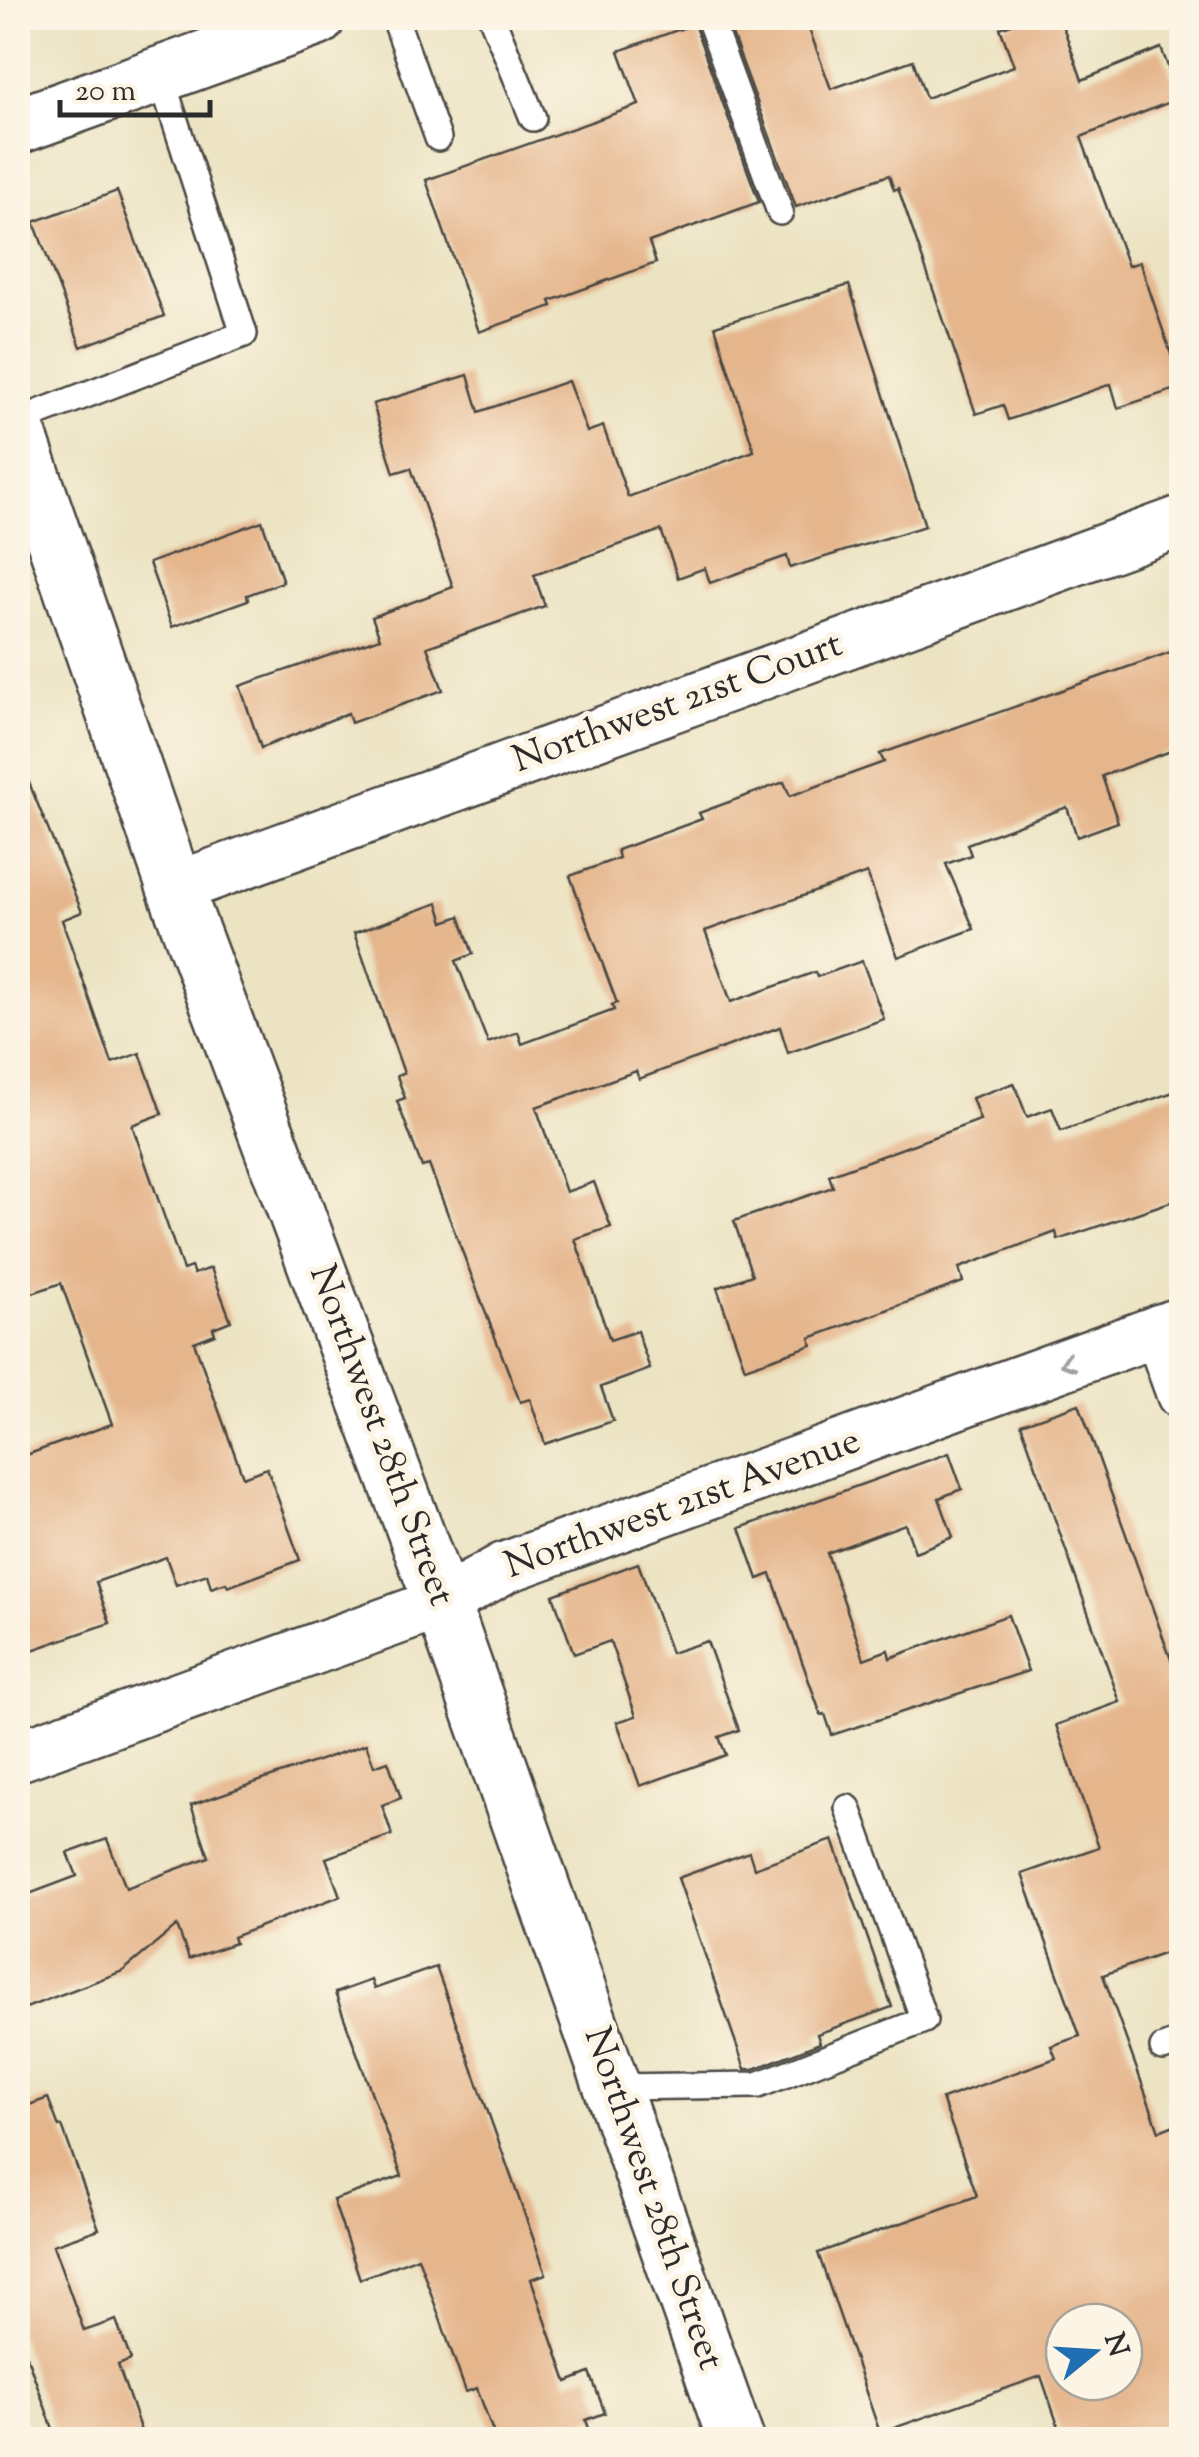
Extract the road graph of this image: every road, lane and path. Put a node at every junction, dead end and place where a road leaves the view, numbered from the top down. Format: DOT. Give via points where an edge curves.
graph roads {
  1 [pos="317,18"];
  2 [pos="395,18"];
  3 [pos="492,18"];
  4 [pos="709,18"];
  5 [pos="160,74"];
  6 [pos="533,118"];
  7 [pos="18,126"];
  8 [pos="438,138"];
  9 [pos="780,212"];
  10 [pos="19,438"];
  11 [pos="1182,520"];
  12 [pos="176,888"];
  13 [pos="1170,1326"];
  14 [pos="1182,1394"];
  15 [pos="442,1603"];
  16 [pos="18,1756"];
  17 [pos="848,1808"];
  18 [pos="613,2088"];
  19 [pos="736,2440"];
  1 -- 5 [label="street"];
  2 -- 8 [label="lane"];
  3 -- 6 [label="lane"];
  4 -- 9 [label="lane"];
  5 -- 7 [label="street"];
  5 -- 10 [label="lane" via="244,334"];
  10 -- 12 [label="street, Northwest 28th Street"];
  11 -- 12 [label="street, Northwest 21st Court"];
  12 -- 15 [label="street, Northwest 28th Street"];
  13 -- 14 [label="street"];
  13 -- 15 [label="street, Northwest 21st Avenue, one-way" via="504,1568"];
  15 -- 16 [label="street, Northwest 21st Avenue"];
  15 -- 18 [label="street, Northwest 28th Street"];
  17 -- 18 [label="lane" via="924,2020 758,2085"];
  18 -- 19 [label="street, Northwest 28th Street"];
}
